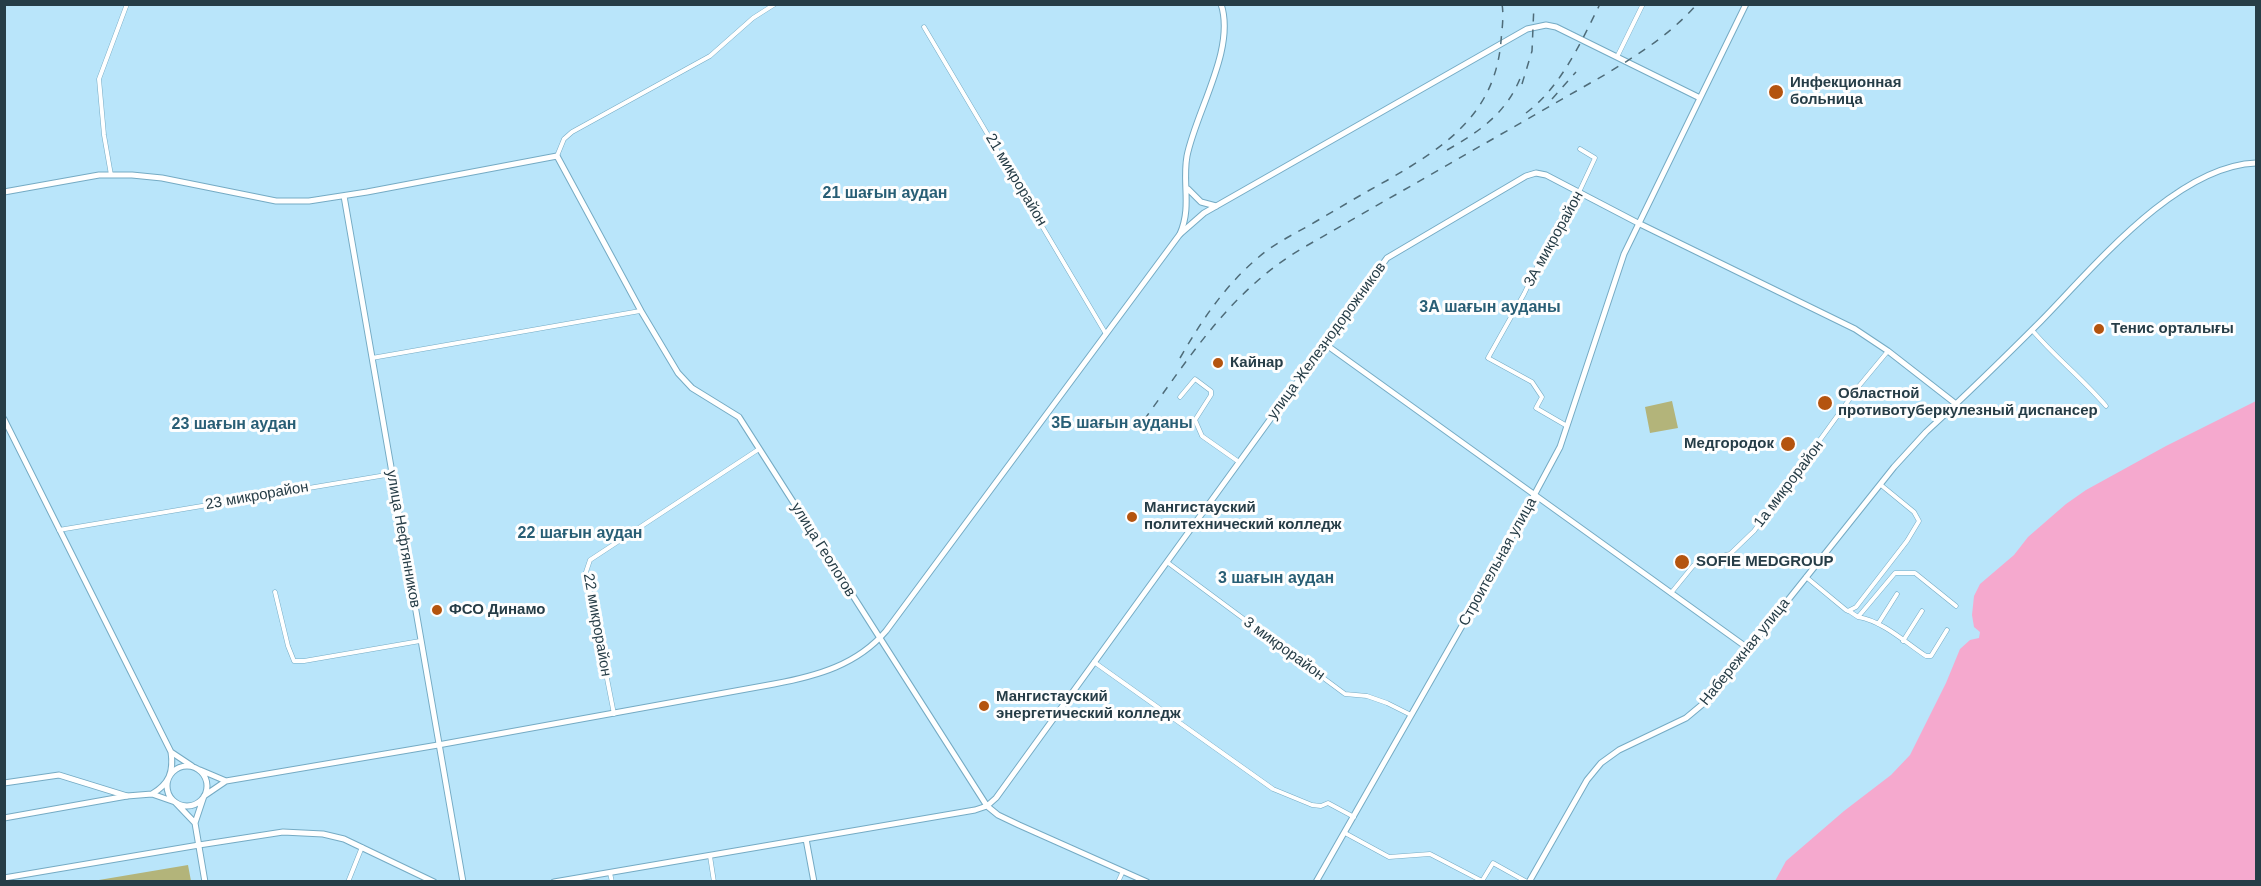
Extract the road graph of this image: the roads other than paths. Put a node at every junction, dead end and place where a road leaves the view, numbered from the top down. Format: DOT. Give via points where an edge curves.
graph roads {
  1 [pos="128,4"];
  2 [pos="775,4"];
  3 [pos="1221,4"];
  4 [pos="1644,4"];
  5 [pos="1746,4"];
  6 [pos="924,27"];
  7 [pos="1617,57"];
  8 [pos="1700,98"];
  9 [pos="1580,149"];
  10 [pos="557,156"];
  11 [pos="2256,163"];
  12 [pos="111,175"];
  13 [pos="1187,188"];
  14 [pos="4,192"];
  15 [pos="1580,192"];
  16 [pos="344,196"];
  17 [pos="1216,206"];
  18 [pos="1638,223"];
  19 [pos="1180,234"];
  20 [pos="641,311"];
  21 [pos="2032,330"];
  22 [pos="1106,334"];
  23 [pos="1325,344"];
  24 [pos="1888,351"];
  25 [pos="372,358"];
  26 [pos="1180,397"];
  27 [pos="1956,404"];
  28 [pos="2106,406"];
  29 [pos="4,419"];
  30 [pos="1567,426"];
  31 [pos="760,448"];
  32 [pos="1240,462"];
  33 [pos="392,474"];
  34 [pos="1881,485"];
  35 [pos="1536,495"];
  36 [pos="60,531"];
  37 [pos="1167,562"];
  38 [pos="1806,577"];
  39 [pos="275,592"];
  40 [pos="1671,594"];
  41 [pos="1897,594"];
  42 [pos="1956,606"];
  43 [pos="1848,611"];
  44 [pos="1922,611"];
  45 [pos="1858,617"];
  46 [pos="1878,624"];
  47 [pos="1947,630"];
  48 [pos="879,639"];
  49 [pos="420,641"];
  50 [pos="1903,641"];
  51 [pos="1749,648"];
  52 [pos="1094,662"];
  53 [pos="614,714"];
  54 [pos="1411,716"];
  55 [pos="438,745"];
  56 [pos="171,752"];
  57 [pos="196,768"];
  58 [pos="171,776"];
  59 [pos="226,781"];
  60 [pos="4,783"];
  61 [pos="152,794"];
  62 [pos="127,796"];
  63 [pos="204,796"];
  64 [pos="176,802"];
  65 [pos="987,806"];
  66 [pos="1354,817"];
  67 [pos="4,818"];
  68 [pos="195,823"];
  69 [pos="1345,833"];
  70 [pos="806,839"];
  71 [pos="199,845"];
  72 [pos="362,848"];
  73 [pos="710,856"];
  74 [pos="1124,871"];
  75 [pos="610,873"];
  76 [pos="4,878"];
  77 [pos="205,882"];
  78 [pos="348,882"];
  79 [pos="434,882"];
  80 [pos="463,882"];
  81 [pos="554,882"];
  82 [pos="612,882"];
  83 [pos="714,882"];
  84 [pos="814,882"];
  85 [pos="1118,882"];
  86 [pos="1147,882"];
  87 [pos="1316,882"];
  88 [pos="1528,882"];
  1 -- 12 [label="street" via="99,79"];
  2 -- 10 [label="street" via="710,56 572,132 564,139"];
  3 -- 13 [label="street" via="1225,34 1190,146"];
  4 -- 7 [label="street"];
  5 -- 8 [label="street, Строительная улица"];
  6 -- 22 [label="street, 21 микрорайон"];
  7 -- 8 [label="street"];
  7 -- 17 [label="street" via="1556,27 1533,26"];
  8 -- 18 [label="street, Строительная улица"];
  9 -- 15 [label="street, 3А микрорайон" via="1595,158"];
  10 -- 16 [label="street"];
  10 -- 20 [label="street, улица Геологов"];
  11 -- 21 [label="street, Набережная улица" via="2224,169 2188,185 2140,221"];
  12 -- 14 [label="street"];
  12 -- 16 [label="street" via="162,178 276,201"];
  13 -- 17 [label="street" via="1201,202"];
  13 -- 19 [label="street" via="1186,215"];
  15 -- 18 [label="street, улица Железнодорожников"];
  15 -- 23 [label="street, улица Железнодорожников" via="1546,175 1526,176 1396,251"];
  15 -- 30 [label="street, 3А микрорайон" via="1558,223 1488,358 1532,382 1542,397 1536,408"];
  16 -- 25 [label="street, улица Нефтянников"];
  17 -- 19 [label="street"];
  18 -- 24 [label="street, улица Железнодорожников" via="1823,312"];
  18 -- 30 [label="street, Строительная улица"];
  19 -- 22 [label="street"];
  20 -- 25 [label="street"];
  20 -- 31 [label="street, улица Геологов" via="686,382 739,417"];
  21 -- 27 [label="street, Набережная улица"];
  21 -- 28 [label="street"];
  22 -- 48 [label="street"];
  23 -- 32 [label="street, улица Железнодорожников"];
  23 -- 35 [label="street"];
  24 -- 27 [label="street, улица Железнодорожников"];
  24 -- 40 [label="street, 1а микрорайон" via="1754,531 1730,554 1693,566"];
  25 -- 33 [label="street, улица Нефтянников"];
  26 -- 32 [label="street" via="1195,379 1211,391 1196,420 1202,436"];
  27 -- 34 [label="street, Набережная улица"];
  29 -- 36 [label="street"];
  30 -- 35 [label="street, Строительная улица"];
  31 -- 48 [label="street, улица Геологов"];
  31 -- 53 [label="street, 22 микрорайон" via="590,560 586,572"];
  32 -- 37 [label="street, улица Железнодорожников"];
  33 -- 36 [label="street, 23 микрорайон"];
  33 -- 49 [label="street, улица Нефтянников"];
  34 -- 38 [label="street, Набережная улица"];
  34 -- 43 [label="street" via="1914,512 1918,521 1856,607"];
  35 -- 40 [label="street"];
  35 -- 54 [label="street, Строительная улица"];
  36 -- 56 [label="street"];
  37 -- 52 [label="street, улица Железнодорожников"];
  37 -- 54 [label="street, 3 микрорайон" via="1345,693 1367,696"];
  38 -- 43 [label="street"];
  38 -- 51 [label="street, Набережная улица"];
  39 -- 49 [label="street" via="294,661"];
  40 -- 51 [label="street"];
  41 -- 46 [label="street"];
  42 -- 45 [label="street" via="1915,573 1895,573"];
  43 -- 45 [label="street"];
  44 -- 50 [label="street"];
  45 -- 46 [label="street"];
  46 -- 50 [label="street"];
  47 -- 50 [label="street" via="1931,656"];
  48 -- 53 [label="street" via="846,663 822,674"];
  48 -- 65 [label="street, улица Геологов"];
  49 -- 55 [label="street, улица Нефтянников"];
  51 -- 88 [label="street, Набережная улица" via="1697,710 1619,750 1593,771"];
  52 -- 65 [label="street, улица Железнодорожников"];
  52 -- 66 [label="street" via="1273,789 1312,805 1328,803"];
  53 -- 55 [label="street"];
  54 -- 66 [label="street, Строительная улица"];
  55 -- 59 [label="street"];
  55 -- 80 [label="street, улица Нефтянников"];
  56 -- 57 [label="street"];
  56 -- 58 [label="street"];
  57 -- 58 [label="street" via="185,766"];
  57 -- 59 [label="street"];
  57 -- 63 [label="street" via="207,784"];
  58 -- 61 [label="street" via="163,788"];
  58 -- 64 [label="street" via="168,787"];
  59 -- 63 [label="street"];
  60 -- 62 [label="street" via="59,775"];
  61 -- 62 [label="street"];
  61 -- 64 [label="street"];
  62 -- 67 [label="street"];
  63 -- 64 [label="street" via="194,805"];
  63 -- 68 [label="street"];
  64 -- 68 [label="street"];
  65 -- 70 [label="street"];
  65 -- 74 [label="street, улица Геологов" via="998,815"];
  66 -- 69 [label="street, Строительная улица"];
  68 -- 71 [label="street"];
  69 -- 87 [label="street, Строительная улица"];
  69 -- 88 [label="street" via="1389,858 1430,854 1482,881 1493,863"];
  70 -- 73 [label="street"];
  70 -- 84 [label="street"];
  71 -- 72 [label="street" via="283,832 323,834"];
  71 -- 76 [label="street"];
  71 -- 77 [label="street"];
  72 -- 78 [label="street"];
  72 -- 79 [label="street"];
  73 -- 75 [label="street"];
  73 -- 83 [label="street"];
  74 -- 85 [label="street"];
  74 -- 86 [label="street, улица Геологов"];
  75 -- 81 [label="street"];
  75 -- 82 [label="street"];
}
